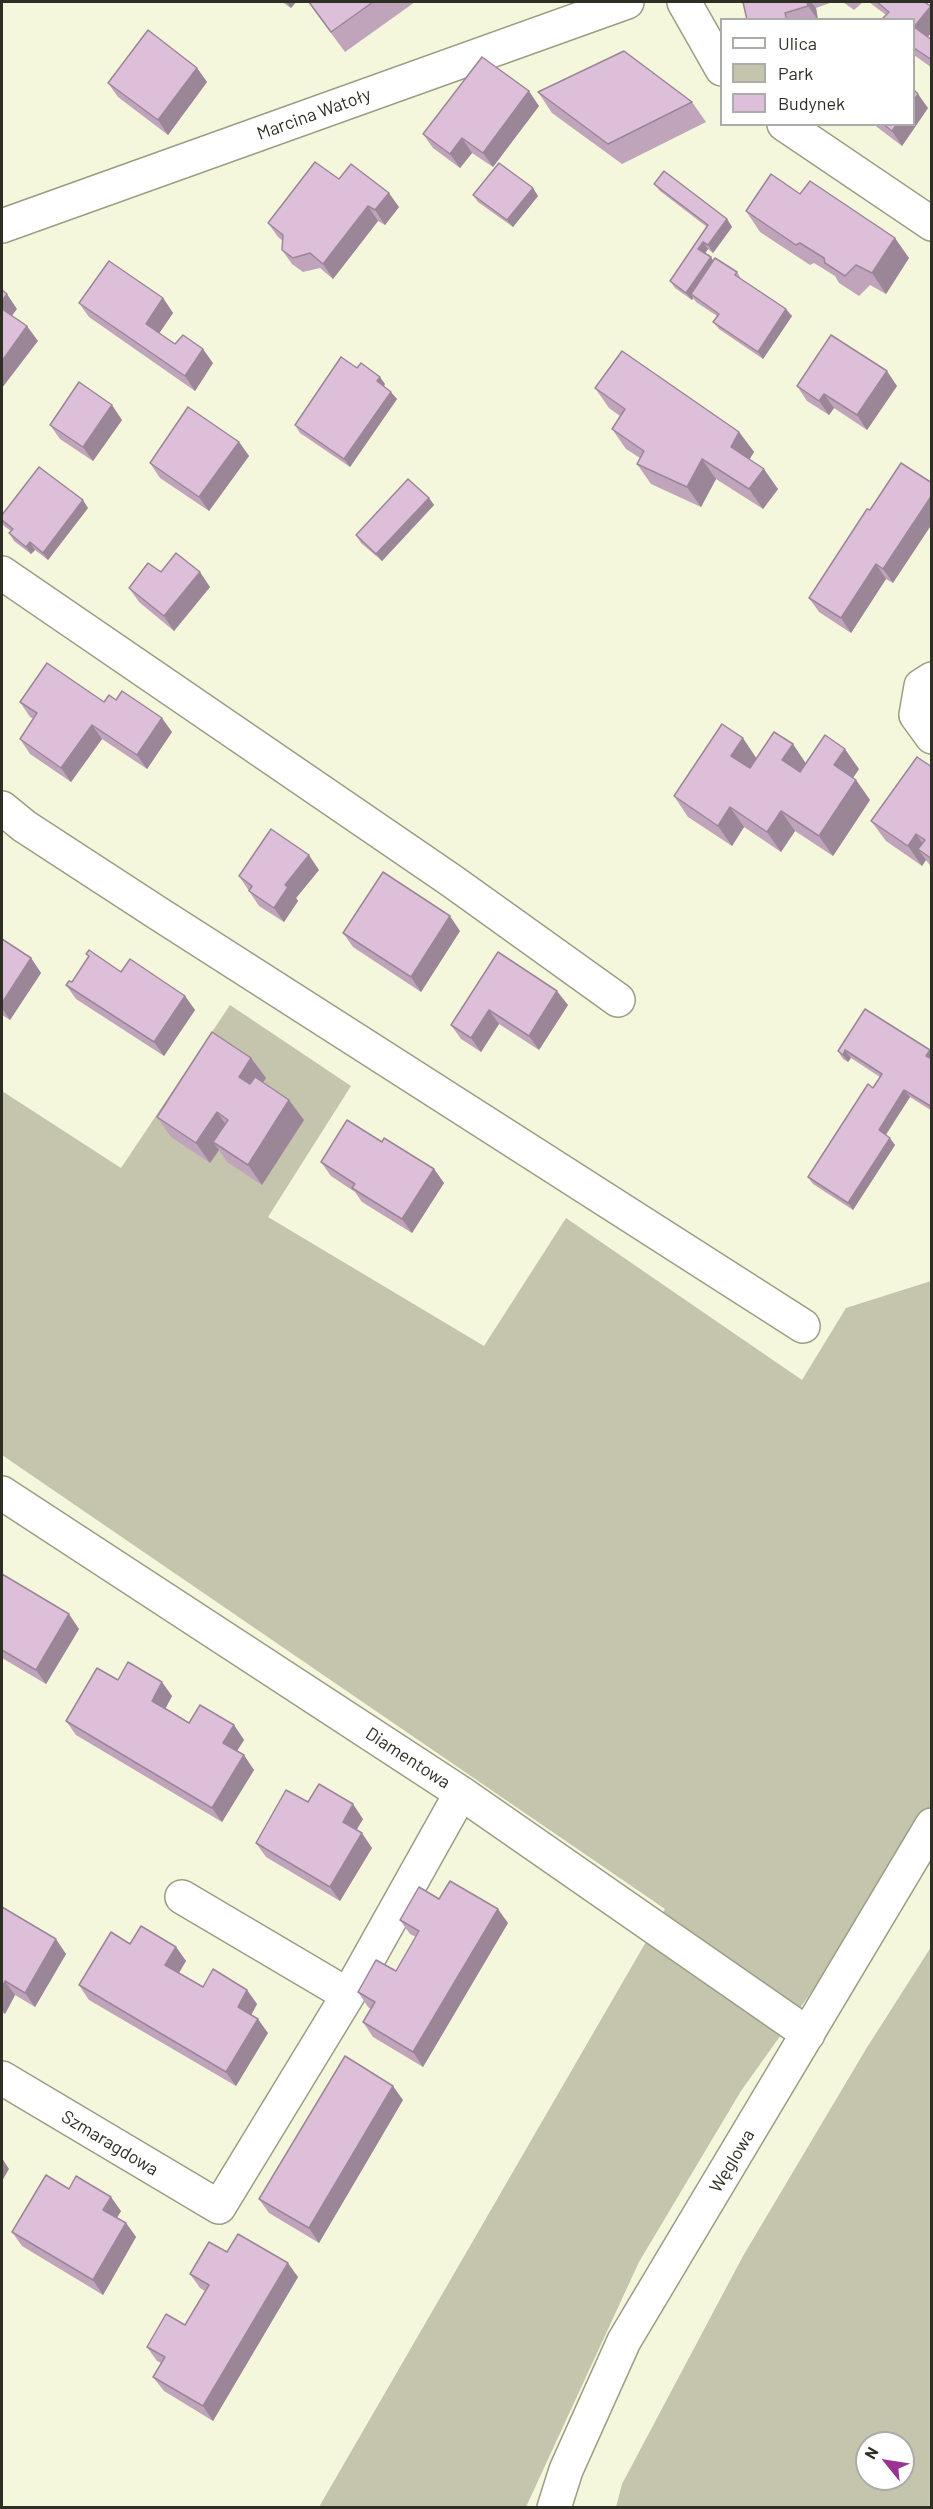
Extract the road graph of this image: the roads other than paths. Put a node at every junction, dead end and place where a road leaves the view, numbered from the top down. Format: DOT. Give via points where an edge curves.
graph roads {
  1 [pos="627,2"];
  2 [pos="684,2"];
  3 [pos="720,65"];
  4 [pos="787,126"];
  5 [pos="932,224"];
  6 [pos="2,226"];
  7 [pos="2,573"];
  8 [pos="932,679"];
  9 [pos="932,737"];
  10 [pos="2,808"];
  11 [pos="618,1000"];
  12 [pos="803,1326"];
  13 [pos="2,1493"];
  14 [pos="461,1793"];
  15 [pos="932,1826"];
  16 [pos="182,1897"];
  17 [pos="348,1995"];
  18 [pos="808,2034"];
  19 [pos="2,2078"];
  20 [pos="554,2508"];
  1 -- 6 [label="street, Marcina Watoły"];
  2 -- 3 [label="street"];
  4 -- 5 [label="street"];
  7 -- 11 [label="street" via="442,874"];
  8 -- 9 [label="street" via="921,686 916,715"];
  10 -- 12 [label="street" via="156,912"];
  13 -- 14 [label="street, Diamentowa"];
  14 -- 17 [label="street"];
  14 -- 18 [label="street, Diamentowa"];
  15 -- 18 [label="street, Węglowa"];
  16 -- 17 [label="street"];
  17 -- 19 [label="street, Szmaragdowa" via="219,2207"];
  18 -- 20 [label="street, Węglowa" via="624,2341 566,2470"];
}
